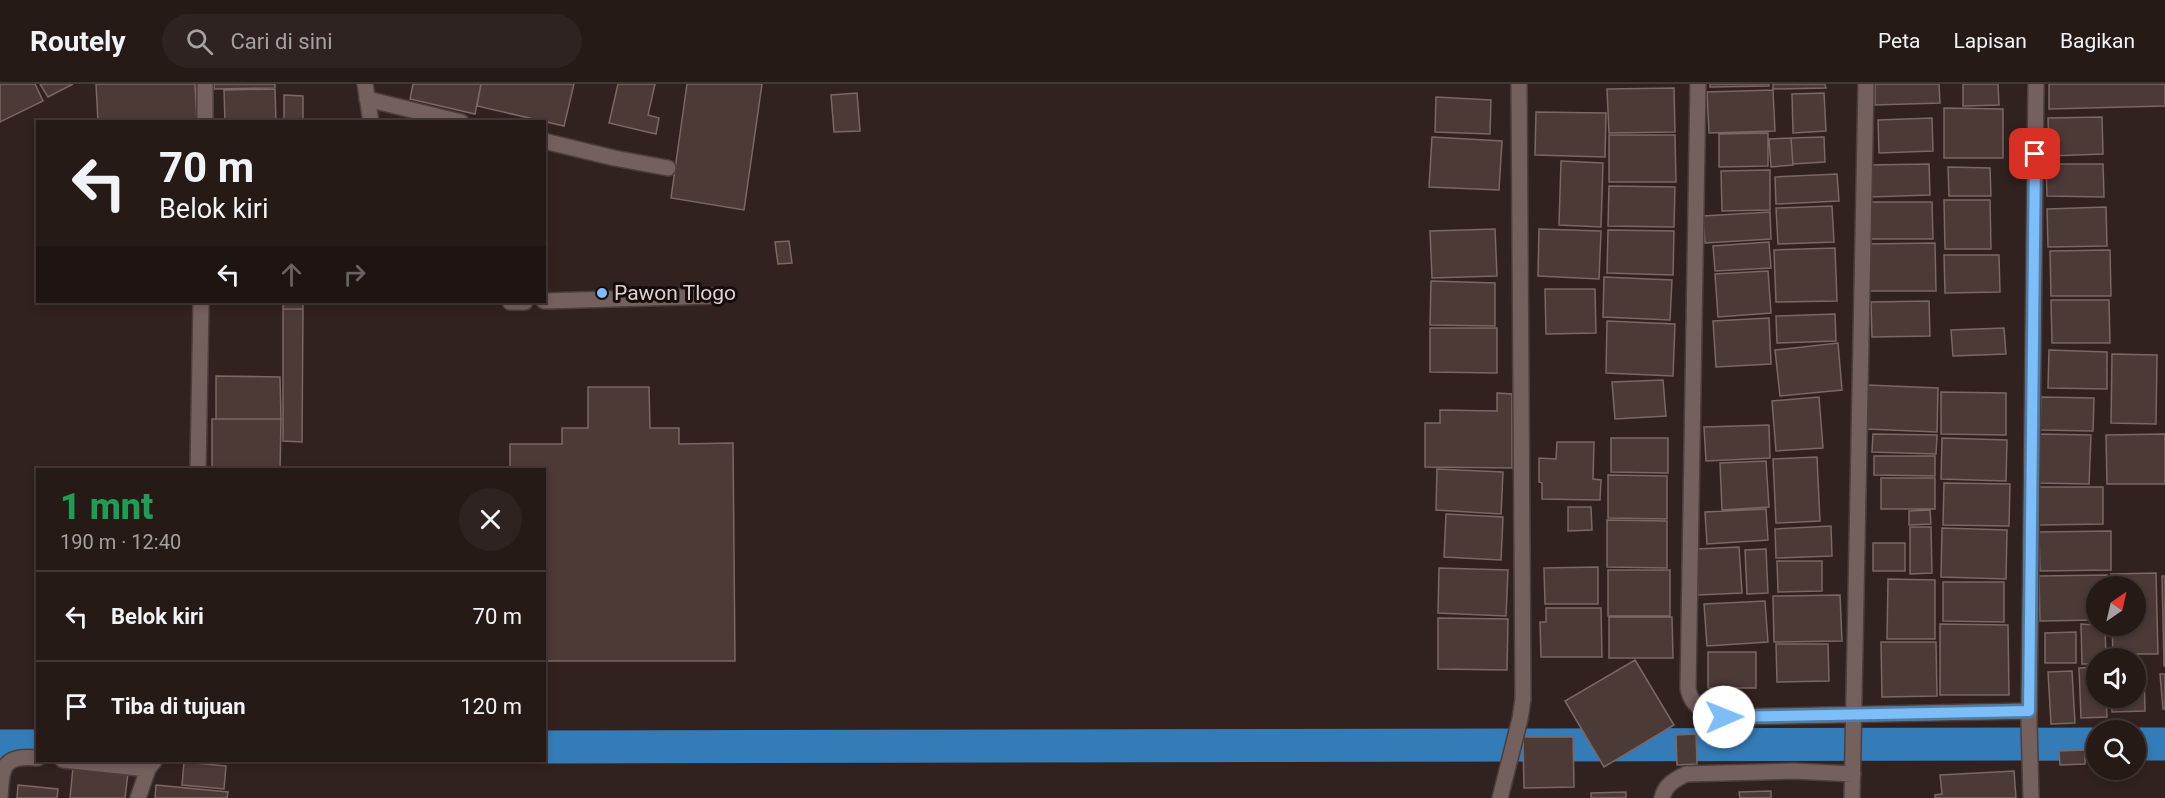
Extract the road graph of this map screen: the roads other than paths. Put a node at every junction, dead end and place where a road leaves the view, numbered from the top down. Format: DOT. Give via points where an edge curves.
graph roads {
  1 [pos="205,84"];
  2 [pos="1519,84"];
  3 [pos="1698,84"];
  4 [pos="1866,84"];
  5 [pos="2036,84"];
  6 [pos="366,92"];
  7 [pos="204,120"];
  8 [pos="371,120"];
  9 [pos="455,120"];
  10 [pos="546,141"];
  11 [pos="668,168"];
  12 [pos="714,297"];
  13 [pos="546,301"];
  14 [pos="201,303"];
  15 [pos="198,468"];
  16 [pos="2029,716"];
  17 [pos="1855,721"];
  18 [pos="36,758"];
  19 [pos="98,762"];
  20 [pos="151,765"];
  21 [pos="1853,769"];
  22 [pos="1501,795"];
  23 [pos="0,797"];
  24 [pos="138,798"];
  25 [pos="1662,798"];
  26 [pos="1852,798"];
  27 [pos="2031,798"];
  1 -- 7 [label="street"];
  2 -- 22 [label="street" via="1522,688 1520,719"];
  3 -- 17 [label="street" via="1688,689 1696,706 1708,714"];
  4 -- 17 [label="street"];
  5 -- 16 [label="street"];
  6 -- 8 [label="street"];
  6 -- 9 [label="street"];
  10 -- 11 [label="street"];
  12 -- 13 [label="street"];
  14 -- 15 [label="street"];
  16 -- 17 [label="street"];
  16 -- 27 [label="street"];
  17 -- 21 [label="street"];
  18 -- 23 [label="street" via="11,761 2,771"];
  19 -- 20 [label="street"];
  20 -- 24 [label="street"];
  21 -- 25 [label="street" via="1686,774 1674,780"];
  21 -- 26 [label="street"];
}
